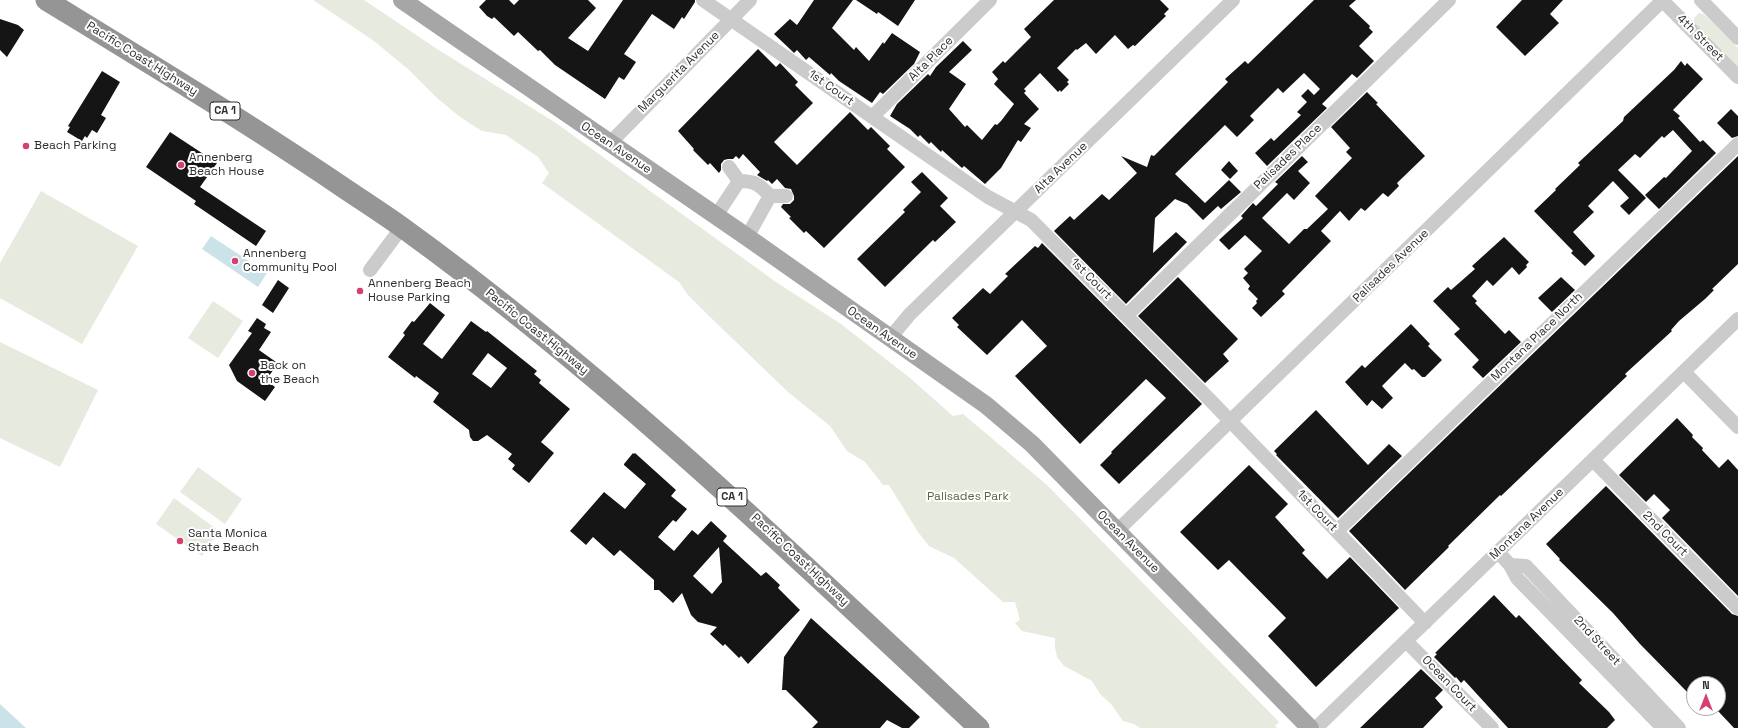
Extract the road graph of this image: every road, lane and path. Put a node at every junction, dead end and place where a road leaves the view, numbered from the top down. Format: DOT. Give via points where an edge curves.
graph roads {
  1 [pos="46,0"];
  2 [pos="402,0"];
  3 [pos="703,0"];
  4 [pos="750,0"];
  5 [pos="990,0"];
  6 [pos="1234,0"];
  7 [pos="1449,0"];
  8 [pos="1663,0"];
  9 [pos="1701,0"];
  10 [pos="731,20"];
  11 [pos="1738,38"];
  12 [pos="1738,77"];
  13 [pos="872,117"];
  14 [pos="610,144"];
  15 [pos="1738,144"];
  16 [pos="729,166"];
  17 [pos="739,180"];
  18 [pos="770,196"];
  19 [pos="786,196"];
  20 [pos="1016,212"];
  21 [pos="716,216"];
  22 [pos="402,227"];
  23 [pos="747,237"];
  24 [pos="370,270"];
  25 [pos="1127,315"];
  26 [pos="1738,319"];
  27 [pos="890,338"];
  28 [pos="1684,372"];
  29 [pos="1231,422"];
  30 [pos="1738,427"];
  31 [pos="1593,460"];
  32 [pos="1117,531"];
  33 [pos="1337,531"];
  34 [pos="1498,552"];
  35 [pos="1738,608"];
  36 [pos="1425,623"];
  37 [pos="1406,641"];
  38 [pos="1596,650"];
  39 [pos="979,728"];
  40 [pos="1310,728"];
  41 [pos="1316,728"];
  42 [pos="1492,728"];
  43 [pos="1662,728"];
  44 [pos="1679,728"];
  1 -- 22 [label="highway, Pacific Coast Highway / CA 1" via="278,144"];
  2 -- 14 [label="main road, Ocean Avenue"];
  3 -- 10 [label="street, 1st Court"];
  4 -- 10 [label="street, Marguerita Avenue"];
  5 -- 13 [label="street, Alta Place"];
  6 -- 20 [label="street, Alta Avenue"];
  7 -- 25 [label="street, Palisades Place"];
  8 -- 12 [label="street, 4th Street"];
  8 -- 29 [label="street, Palisades Avenue"];
  9 -- 11 [label="street"];
  10 -- 13 [label="street, 1st Court"];
  10 -- 14 [label="street, Marguerita Avenue"];
  13 -- 20 [label="street, 1st Court" via="988,197"];
  14 -- 21 [label="main road, Ocean Avenue"];
  15 -- 33 [label="street, Montana Place North"];
  16 -- 17 [label="street"];
  17 -- 18 [label="street" via="752,181"];
  17 -- 21 [label="street"];
  18 -- 19 [label="street"];
  18 -- 23 [label="street"];
  20 -- 25 [label="street, 1st Court" via="1031,220"];
  20 -- 27 [label="street, Alta Avenue" via="910,314"];
  21 -- 23 [label="main road, Ocean Avenue"];
  22 -- 24 [label="street"];
  22 -- 39 [label="highway, Pacific Coast Highway / CA 1" via="632,409 748,512"];
  23 -- 27 [label="main road, Ocean Avenue"];
  25 -- 29 [label="street, 1st Court"];
  26 -- 28 [label="street, Montana Avenue"];
  27 -- 32 [label="main road, Ocean Avenue" via="1008,423"];
  28 -- 30 [label="street"];
  28 -- 31 [label="street, Montana Avenue"];
  29 -- 32 [label="street, Palisades Avenue"];
  29 -- 33 [label="street, 1st Court"];
  31 -- 34 [label="street, Montana Avenue"];
  31 -- 35 [label="street, 2nd Court"];
  32 -- 40 [label="main road, Ocean Avenue"];
  33 -- 36 [label="street, 1st Court"];
  34 -- 36 [label="street, Montana Avenue"];
  34 -- 38 [label="street, 2nd Street" via="1510,565 1517,578"];
  36 -- 37 [label="street, Montana Avenue"];
  37 -- 41 [label="street, Montana Avenue"];
  37 -- 42 [label="street, Ocean Court"];
  38 -- 43 [label="street, 2nd Street"];
  38 -- 44 [label="street, 2nd Street"];
}
